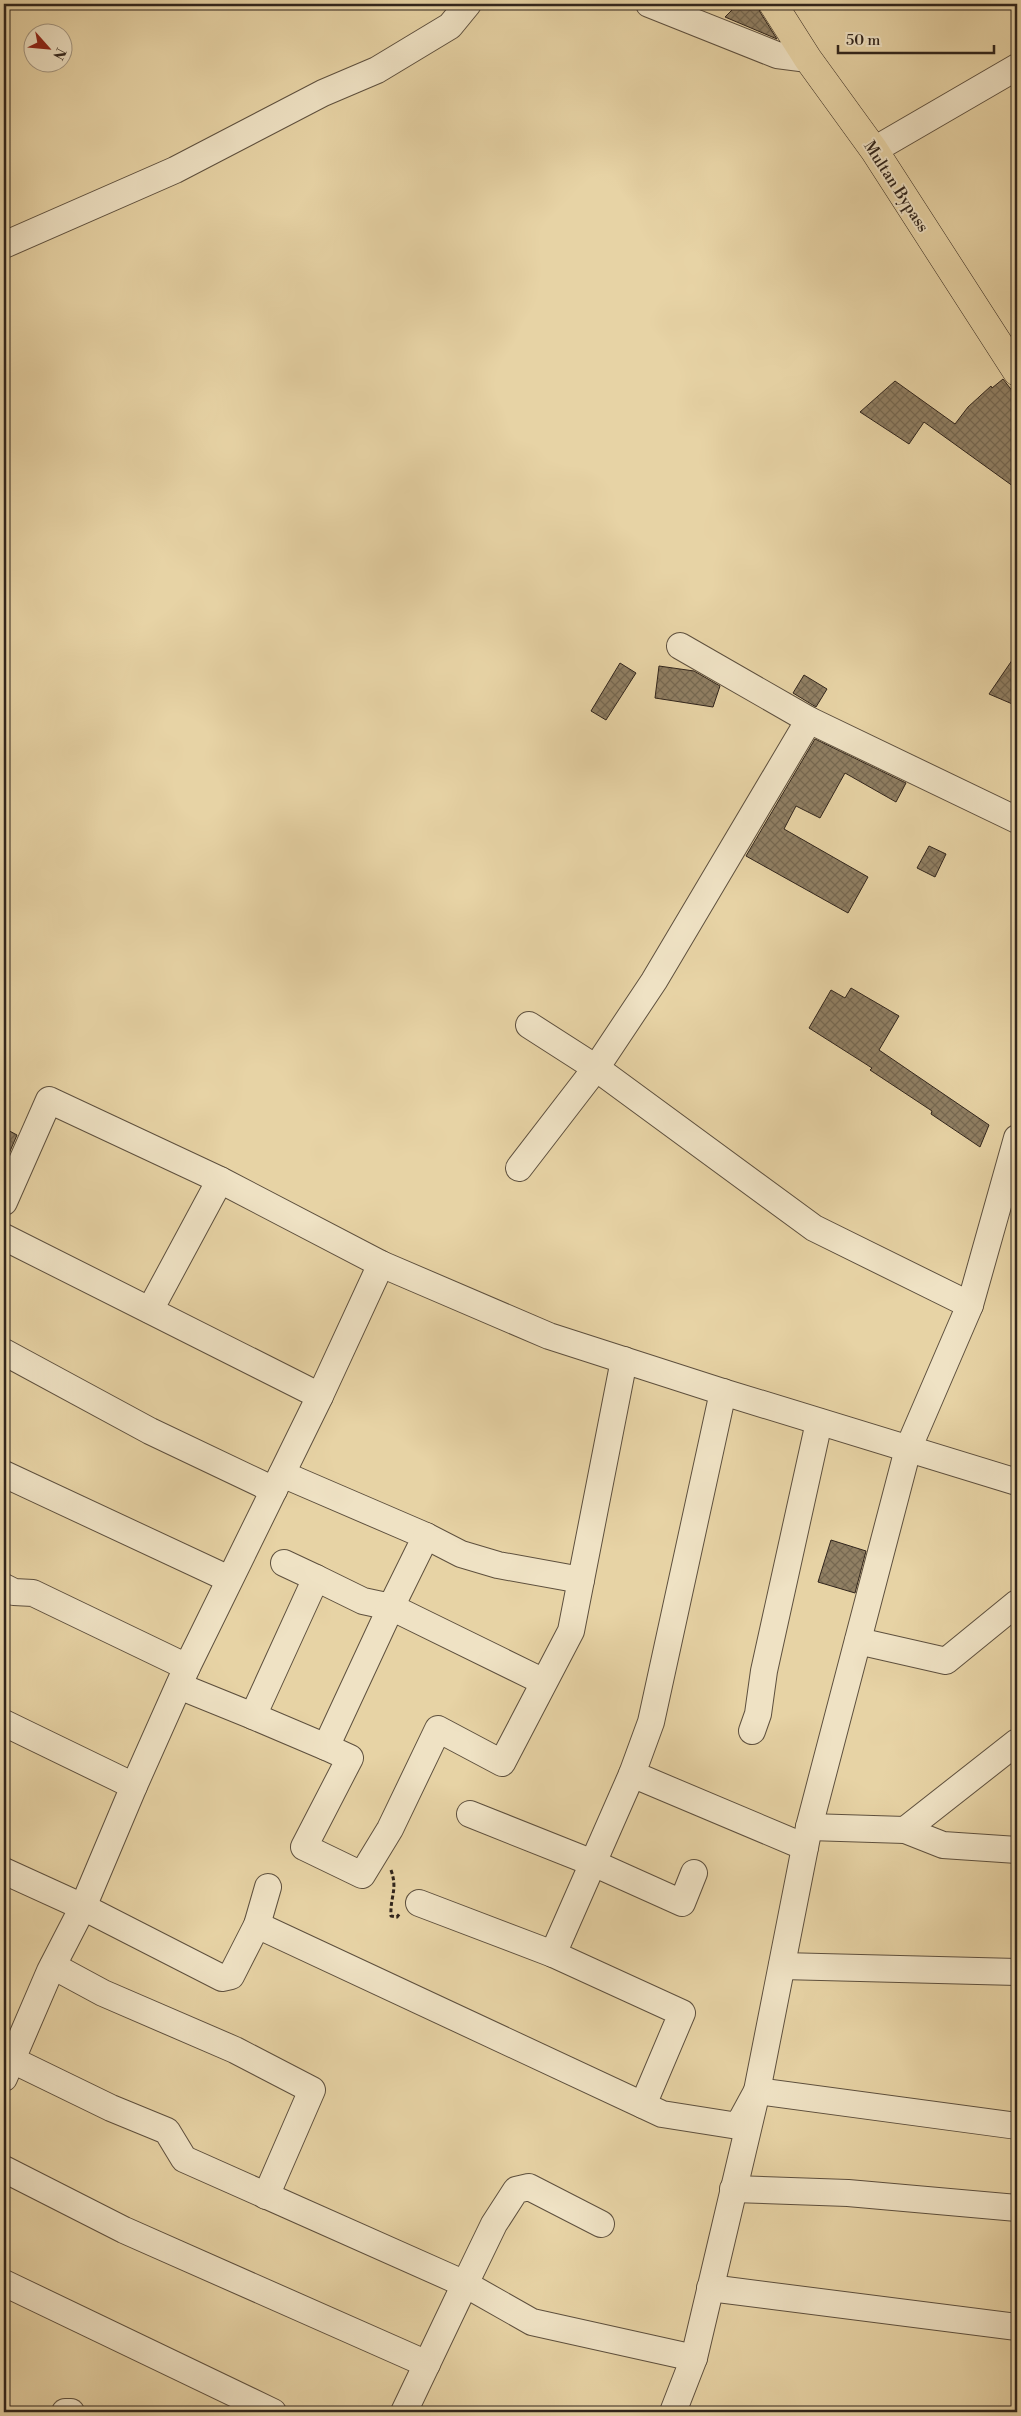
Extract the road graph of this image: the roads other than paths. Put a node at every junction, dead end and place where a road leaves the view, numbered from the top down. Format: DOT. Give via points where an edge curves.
graph roads {
  1 [pos="468,4"];
  2 [pos="648,4"];
  3 [pos="773,4"];
  4 [pos="808,59"];
  5 [pos="1017,67"];
  6 [pos="874,150"];
  7 [pos="4,245"];
  8 [pos="1017,372"];
  9 [pos="680,646"];
  10 [pos="809,720"];
  11 [pos="1017,820"];
  12 [pos="529,1025"];
  13 [pos="596,1068"];
  14 [pos="1017,1138"];
  15 [pos="518,1168"];
  16 [pos="220,1180"];
  17 [pos="4,1202"];
  18 [pos="4,1237"];
  19 [pos="382,1264"];
  20 [pos="970,1305"];
  21 [pos="150,1310"];
  22 [pos="5,1354"];
  23 [pos="624,1360"];
  24 [pos="723,1392"];
  25 [pos="320,1396"];
  26 [pos="819,1422"];
  27 [pos="908,1449"];
  28 [pos="4,1474"];
  29 [pos="278,1482"];
  30 [pos="1017,1482"];
  31 [pos="426,1536"];
  32 [pos="284,1563"];
  33 [pos="229,1578"];
  34 [pos="316,1578"];
  35 [pos="581,1580"];
  36 [pos="4,1587"];
  37 [pos="1017,1603"];
  38 [pos="390,1607"];
  39 [pos="858,1641"];
  40 [pos="183,1677"];
  41 [pos="544,1682"];
  42 [pos="253,1716"];
  43 [pos="4,1723"];
  44 [pos="752,1731"];
  45 [pos="1017,1742"];
  46 [pos="326,1747"];
  47 [pos="632,1774"];
  48 [pos="134,1786"];
  49 [pos="470,1814"];
  50 [pos="905,1830"];
  51 [pos="807,1837"];
  52 [pos="1017,1850"];
  53 [pos="593,1863"];
  54 [pos="4,1871"];
  55 [pos="694,1872"];
  56 [pos="268,1887"];
  57 [pos="419,1903"];
  58 [pos="83,1907"];
  59 [pos="257,1925"];
  60 [pos="552,1954"];
  61 [pos="53,1966"];
  62 [pos="782,1966"];
  63 [pos="1017,1972"];
  64 [pos="7,2065"];
  65 [pos="757,2091"];
  66 [pos="643,2105"];
  67 [pos="1017,2126"];
  68 [pos="6,2176"];
  69 [pos="734,2189"];
  70 [pos="266,2196"];
  71 [pos="1017,2208"];
  72 [pos="600,2224"];
  73 [pos="4,2283"];
  74 [pos="465,2284"];
  75 [pos="710,2288"];
  76 [pos="1017,2327"];
  77 [pos="694,2358"];
  78 [pos="427,2364"];
  79 [pos="65,2412"];
  80 [pos="71,2412"];
  81 [pos="273,2412"];
  82 [pos="404,2412"];
  83 [pos="674,2412"];
  1 -- 7 [label="street" via="450,26 377,70 323,93 175,170"];
  2 -- 4 [label="street" via="777,55"];
  3 -- 4 [label="main road, Multan Bypass"];
  4 -- 6 [label="main road, Multan Bypass"];
  5 -- 6 [label="street"];
  6 -- 8 [label="main road, Multan Bypass"];
  9 -- 10 [label="street"];
  10 -- 11 [label="street"];
  10 -- 13 [label="street" via="654,981"];
  12 -- 13 [label="street"];
  13 -- 15 [label="street"];
  13 -- 20 [label="street" via="814,1228"];
  14 -- 20 [label="street"];
  16 -- 17 [label="street" via="49,1100"];
  16 -- 19 [label="street"];
  16 -- 21 [label="street"];
  18 -- 21 [label="street"];
  19 -- 23 [label="street" via="549,1336"];
  19 -- 25 [label="street"];
  20 -- 27 [label="street"];
  21 -- 25 [label="street"];
  22 -- 29 [label="street" via="150,1431"];
  23 -- 24 [label="street"];
  23 -- 35 [label="street"];
  24 -- 26 [label="street"];
  24 -- 47 [label="street" via="651,1722"];
  25 -- 29 [label="street"];
  26 -- 27 [label="street"];
  26 -- 44 [label="street"];
  27 -- 30 [label="street"];
  27 -- 39 [label="street"];
  28 -- 33 [label="street"];
  29 -- 31 [label="street"];
  29 -- 33 [label="street"];
  31 -- 35 [label="street" via="462,1554 498,1565"];
  31 -- 38 [label="street"];
  32 -- 34 [label="street"];
  33 -- 40 [label="street"];
  34 -- 38 [label="street" via="363,1601"];
  34 -- 42 [label="street"];
  35 -- 41 [label="street" via="571,1631"];
  36 -- 40 [label="street" via="14,1592 33,1593"];
  37 -- 39 [label="street" via="946,1661"];
  38 -- 41 [label="street"];
  38 -- 46 [label="street"];
  39 -- 51 [label="street"];
  40 -- 42 [label="street"];
  40 -- 48 [label="street"];
  41 -- 46 [label="street" via="502,1764 438,1729 390,1829 362,1875 304,1848 350,1758"];
  42 -- 46 [label="street"];
  43 -- 48 [label="street"];
  45 -- 50 [label="street"];
  47 -- 51 [label="street"];
  47 -- 53 [label="street"];
  48 -- 58 [label="street"];
  49 -- 53 [label="street"];
  50 -- 51 [label="street"];
  50 -- 52 [label="street" via="942,1845"];
  51 -- 62 [label="street"];
  53 -- 55 [label="street" via="682,1903"];
  53 -- 60 [label="street"];
  54 -- 58 [label="street"];
  56 -- 59 [label="street"];
  57 -- 60 [label="street"];
  58 -- 59 [label="street" via="222,1978 231,1976"];
  58 -- 61 [label="street"];
  59 -- 66 [label="street"];
  60 -- 66 [label="street" via="682,2013"];
  61 -- 64 [label="street"];
  61 -- 70 [label="street" via="103,1993 235,2050 312,2090"];
  62 -- 63 [label="street"];
  62 -- 65 [label="street"];
  64 -- 70 [label="street" via="168,2131 184,2159"];
  65 -- 66 [label="street" via="738,2126 662,2114"];
  65 -- 67 [label="street"];
  65 -- 69 [label="street"];
  68 -- 78 [label="street"];
  69 -- 71 [label="street" via="848,2193"];
  69 -- 75 [label="street"];
  70 -- 74 [label="street"];
  72 -- 74 [label="street" via="529,2187 516,2190 494,2224"];
  73 -- 81 [label="street"];
  74 -- 77 [label="street" via="532,2322"];
  74 -- 78 [label="street"];
  75 -- 76 [label="street"];
  75 -- 77 [label="street"];
  77 -- 83 [label="street"];
  78 -- 82 [label="street"];
  79 -- 80 [label="street"];
}
